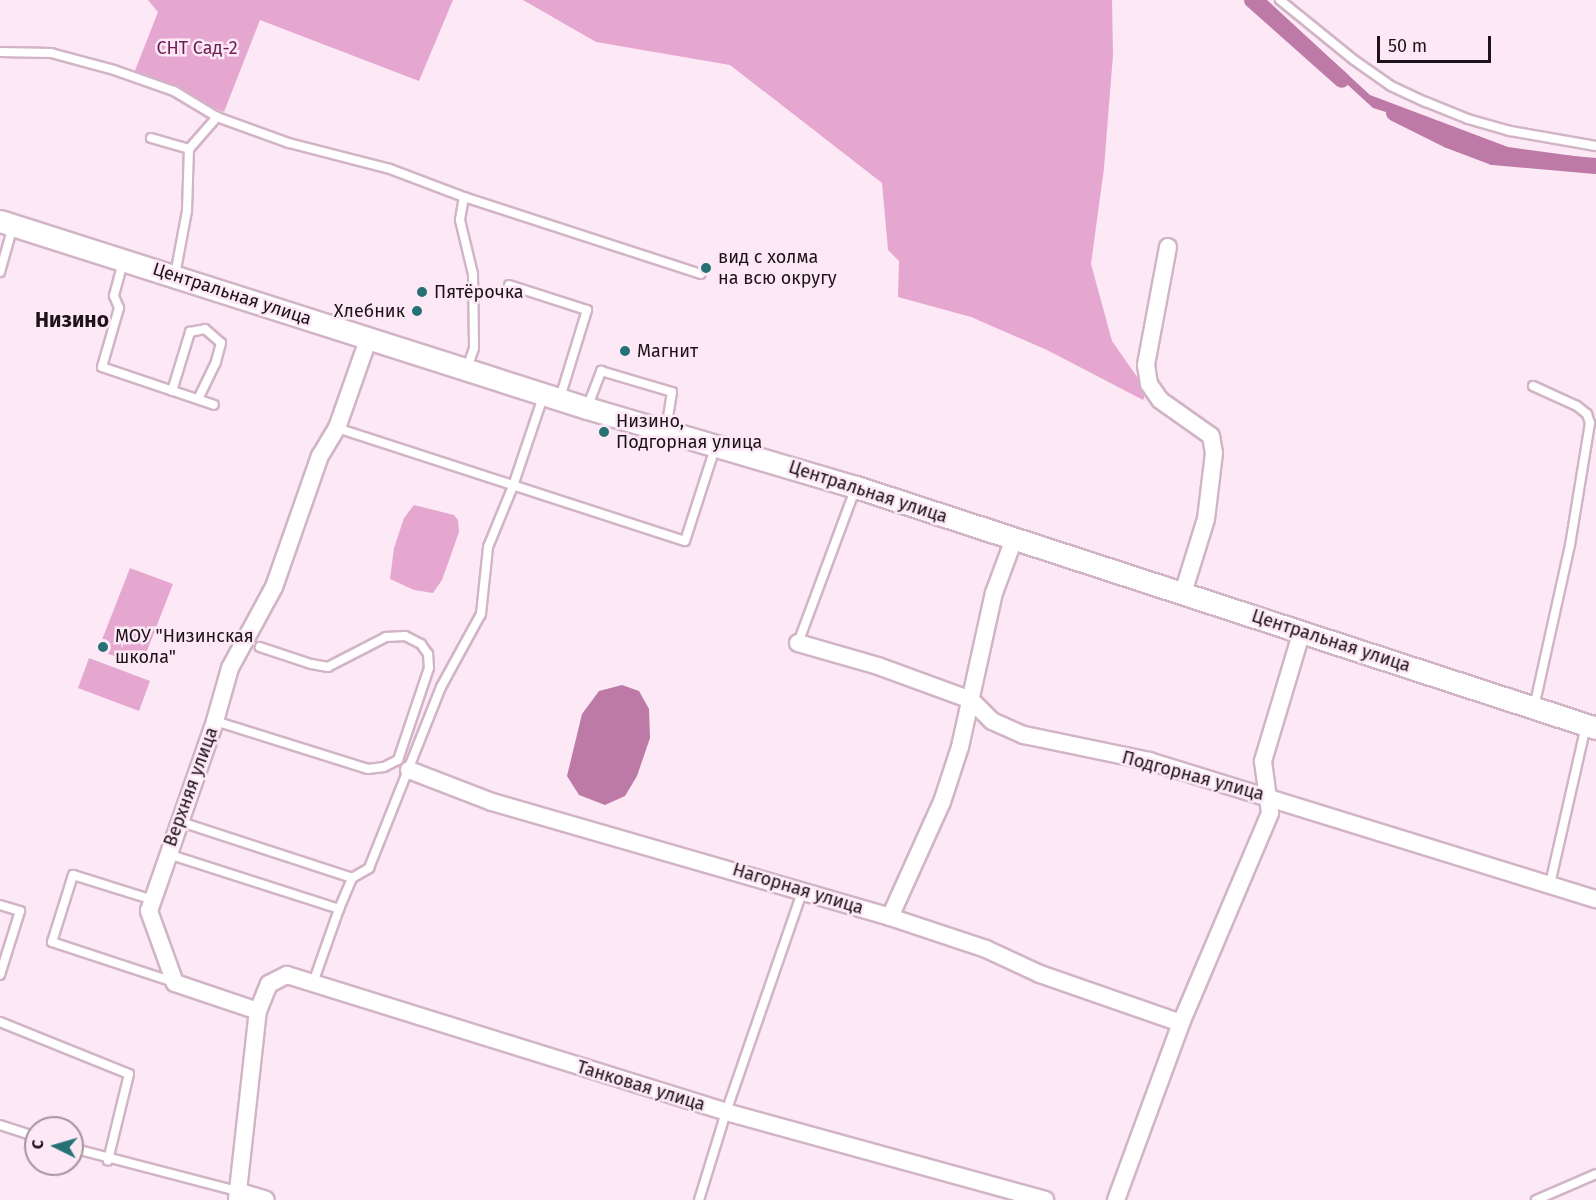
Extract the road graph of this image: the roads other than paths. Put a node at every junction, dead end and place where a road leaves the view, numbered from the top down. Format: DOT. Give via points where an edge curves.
graph roads {
  1 [pos="1280,0"];
  2 [pos="0,52"];
  3 [pos="217,117"];
  4 [pos="151,138"];
  5 [pos="1596,146"];
  6 [pos="189,149"];
  7 [pos="464,197"];
  8 [pos="7,223"];
  9 [pos="1168,247"];
  10 [pos="124,259"];
  11 [pos="0,272"];
  12 [pos="701,274"];
  13 [pos="175,275"];
  14 [pos="509,285"];
  15 [pos="369,337"];
  16 [pos="467,368"];
  17 [pos="1533,386"];
  18 [pos="172,391"];
  19 [pos="552,396"];
  20 [pos="198,399"];
  21 [pos="214,405"];
  22 [pos="587,408"];
  23 [pos="337,428"];
  24 [pos="666,430"];
  25 [pos="716,445"];
  26 [pos="513,486"];
  27 [pos="856,487"];
  28 [pos="1014,539"];
  29 [pos="1183,593"];
  30 [pos="1302,631"];
  31 [pos="798,643"];
  32 [pos="260,647"];
  33 [pos="971,700"];
  34 [pos="1534,708"];
  35 [pos="215,722"];
  36 [pos="1591,726"];
  37 [pos="409,770"];
  38 [pos="1266,796"];
  39 [pos="181,822"];
  40 [pos="167,854"];
  41 [pos="352,878"];
  42 [pos="1550,884"];
  43 [pos="804,890"];
  44 [pos="1596,899"];
  45 [pos="153,900"];
  46 [pos="0,905"];
  47 [pos="339,909"];
  48 [pos="890,916"];
  49 [pos="0,975"];
  50 [pos="175,982"];
  51 [pos="313,983"];
  52 [pos="258,1011"];
  53 [pos="0,1022"];
  54 [pos="1180,1023"];
  55 [pos="726,1112"];
  56 [pos="0,1125"];
  57 [pos="24,1133"];
  58 [pos="84,1152"];
  59 [pos="108,1160"];
  60 [pos="1596,1174"];
  61 [pos="237,1196"];
  62 [pos="266,1200"];
  63 [pos="699,1200"];
  64 [pos="1045,1200"];
  65 [pos="1116,1200"];
  66 [pos="1536,1200"];
  1 -- 5 [label="lane" via="1391,86 1468,119 1510,131"];
  2 -- 3 [label="lane" via="51,53 114,70 174,91"];
  3 -- 6 [label="lane"];
  3 -- 7 [label="lane" via="289,143 390,169"];
  4 -- 6 [label="lane"];
  6 -- 13 [label="lane" via="187,211"];
  7 -- 12 [label="lane"];
  7 -- 16 [label="lane" via="460,220 473,274 474,348"];
  8 -- 10 [label="street, Центральная улица"];
  8 -- 11 [label="lane"];
  9 -- 29 [label="street" via="1146,365 1149,384 1161,400 1211,436 1214,453 1206,519"];
  10 -- 13 [label="street, Центральная улица"];
  10 -- 18 [label="lane" via="114,296 119,308 102,367"];
  13 -- 15 [label="street, Центральная улица"];
  14 -- 19 [label="lane" via="587,310"];
  15 -- 16 [label="street, Центральная улица"];
  15 -- 23 [label="street, Верхняя улица"];
  16 -- 19 [label="street, Центральная улица"];
  17 -- 34 [label="lane" via="1577,406 1587,414 1590,423 1570,545"];
  18 -- 20 [label="lane"];
  18 -- 20 [label="lane" via="190,332 206,329 221,343"];
  19 -- 22 [label="street, Центральная улица"];
  19 -- 26 [label="lane"];
  20 -- 21 [label="lane"];
  22 -- 24 [label="street, Центральная улица"];
  22 -- 24 [label="lane" via="601,371 672,392"];
  23 -- 26 [label="lane"];
  23 -- 35 [label="street, Верхняя улица" via="320,456 274,587 230,668"];
  24 -- 25 [label="street, Центральная улица"];
  25 -- 26 [label="lane" via="685,541"];
  25 -- 27 [label="street, Центральная улица"];
  26 -- 37 [label="lane" via="488,547 481,614 441,687"];
  27 -- 28 [label="street, Центральная улица"];
  27 -- 31 [label="lane"];
  28 -- 29 [label="street, Центральная улица"];
  28 -- 33 [label="street" via="994,593"];
  29 -- 30 [label="street, Центральная улица"];
  30 -- 34 [label="street, Центральная улица"];
  30 -- 38 [label="street" via="1263,761"];
  31 -- 33 [label="street, Подгорная улица" via="878,666"];
  32 -- 35 [label="lane" via="328,667 386,637 405,636 421,644 428,654 429,668 398,760 368,769"];
  33 -- 38 [label="street, Подгорная улица" via="992,721 1024,735 1149,761"];
  33 -- 48 [label="street" via="942,802"];
  34 -- 36 [label="street, Центральная улица"];
  35 -- 39 [label="street, Верхняя улица"];
  36 -- 42 [label="lane"];
  37 -- 41 [label="lane" via="369,868"];
  37 -- 43 [label="street, Нагорная улица" via="492,802"];
  38 -- 42 [label="street, Подгорная улица"];
  38 -- 54 [label="street" via="1270,813"];
  39 -- 40 [label="street, Верхняя улица"];
  39 -- 41 [label="lane"];
  40 -- 45 [label="street, Верхняя улица"];
  40 -- 47 [label="lane"];
  41 -- 47 [label="lane"];
  42 -- 44 [label="street, Подгорная улица"];
  43 -- 48 [label="street, Нагорная улица"];
  43 -- 55 [label="lane"];
  45 -- 50 [label="street, Верхняя улица" via="149,911"];
  45 -- 50 [label="lane" via="73,875 52,942"];
  46 -- 49 [label="lane" via="20,911"];
  47 -- 51 [label="lane"];
  48 -- 54 [label="street, Нагорная улица"];
  50 -- 52 [label="street"];
  51 -- 52 [label="street, Танковая улица" via="287,975 269,984"];
  51 -- 55 [label="street, Танковая улица"];
  52 -- 61 [label="street"];
  53 -- 59 [label="lane" via="129,1074"];
  54 -- 65 [label="street"];
  55 -- 63 [label="lane"];
  55 -- 64 [label="street, Танковая улица"];
  56 -- 57 [label="lane"];
  58 -- 59 [label="lane"];
  59 -- 61 [label="lane"];
  60 -- 66 [label="lane"];
  61 -- 62 [label="street"];
}
